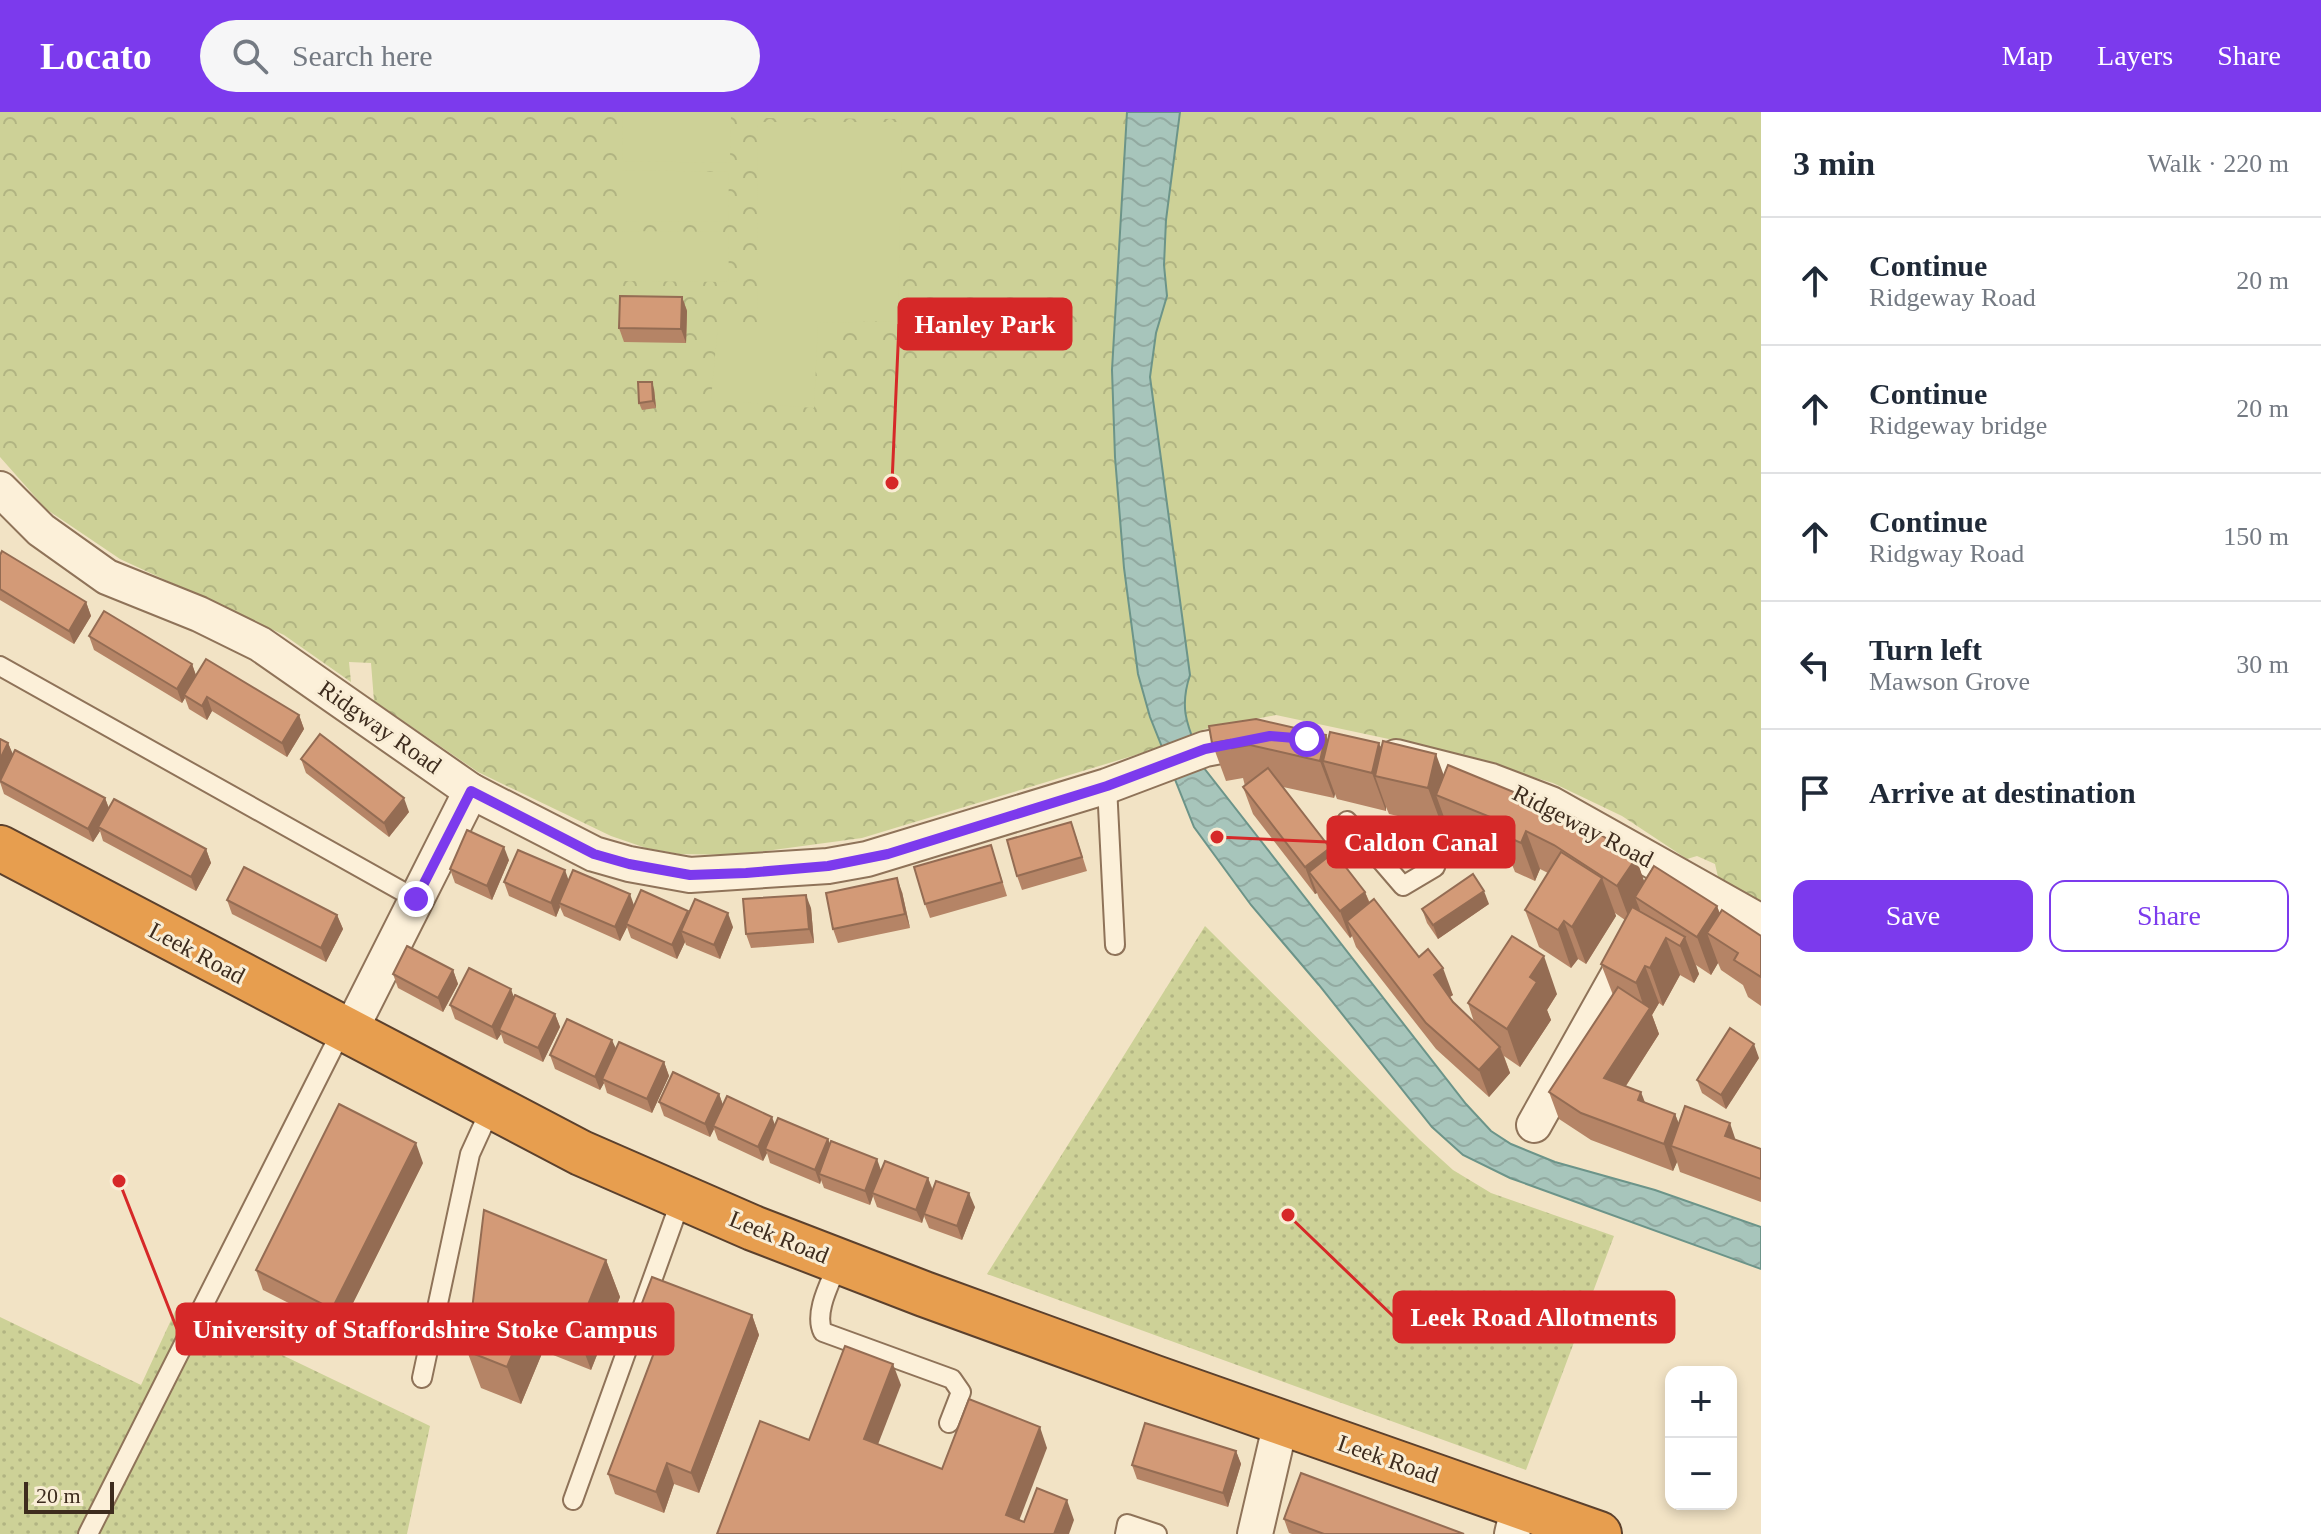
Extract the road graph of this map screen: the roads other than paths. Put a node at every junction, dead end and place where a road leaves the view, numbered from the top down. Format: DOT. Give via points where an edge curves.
graph roads {
  1 [pos="0,489"];
  2 [pos="0,666"];
  3 [pos="1295,738"];
  4 [pos="1370,752"];
  5 [pos="1463,773"];
  6 [pos="1112,784"];
  7 [pos="471,791"];
  8 [pos="1347,821"];
  9 [pos="0,848"];
  10 [pos="416,899"];
  11 [pos="1659,901"];
  12 [pos="1761,922"];
  13 [pos="1115,945"];
  14 [pos="349,1033"];
  15 [pos="491,1108"];
  16 [pos="1534,1125"];
  17 [pos="682,1197"];
  18 [pos="839,1261"];
  19 [pos="422,1378"];
  20 [pos="1281,1422"];
  21 [pos="949,1423"];
  22 [pos="573,1500"];
  23 [pos="1516,1519"];
  24 [pos="88,1534"];
  25 [pos="1125,1534"];
  26 [pos="1157,1534"];
  27 [pos="1255,1534"];
  28 [pos="1599,1534"];
  1 -- 7 [label="street, Ridgway Road" via="41,530 107,577 260,644"];
  2 -- 10 [label="lane"];
  3 -- 6 [label="street, Ridgway Road" via="1270,736 1205,749"];
  4 -- 5 [label="street, Ridgeway Road"];
  5 -- 8 [label="lane" via="1435,867 1403,886"];
  5 -- 11 [label="street, Ridgeway Road" via="1551,804"];
  6 -- 7 [label="street, Ridgway Road" via="867,859 690,875 594,854"];
  6 -- 13 [label="lane"];
  7 -- 10 [label="street"];
  9 -- 14 [label="highway, Leek Road"];
  10 -- 14 [label="street"];
  11 -- 12 [label="street, Ridgeway Road"];
  11 -- 16 [label="street"];
  14 -- 15 [label="highway, Leek Road"];
  14 -- 24 [label="lane" via="339,1036"];
  15 -- 17 [label="highway, Leek Road"];
  15 -- 19 [label="lane" via="470,1154"];
  17 -- 18 [label="highway, Leek Road"];
  17 -- 22 [label="lane"];
  18 -- 20 [label="highway, Leek Road"];
  18 -- 21 [label="lane" via="820,1313 823,1332 952,1379 961,1392"];
  20 -- 23 [label="highway, Leek Road"];
  20 -- 27 [label="street"];
  23 -- 28 [label="highway, Leek Road"];
  25 -- 26 [label="lane" via="1127,1524"];
}
